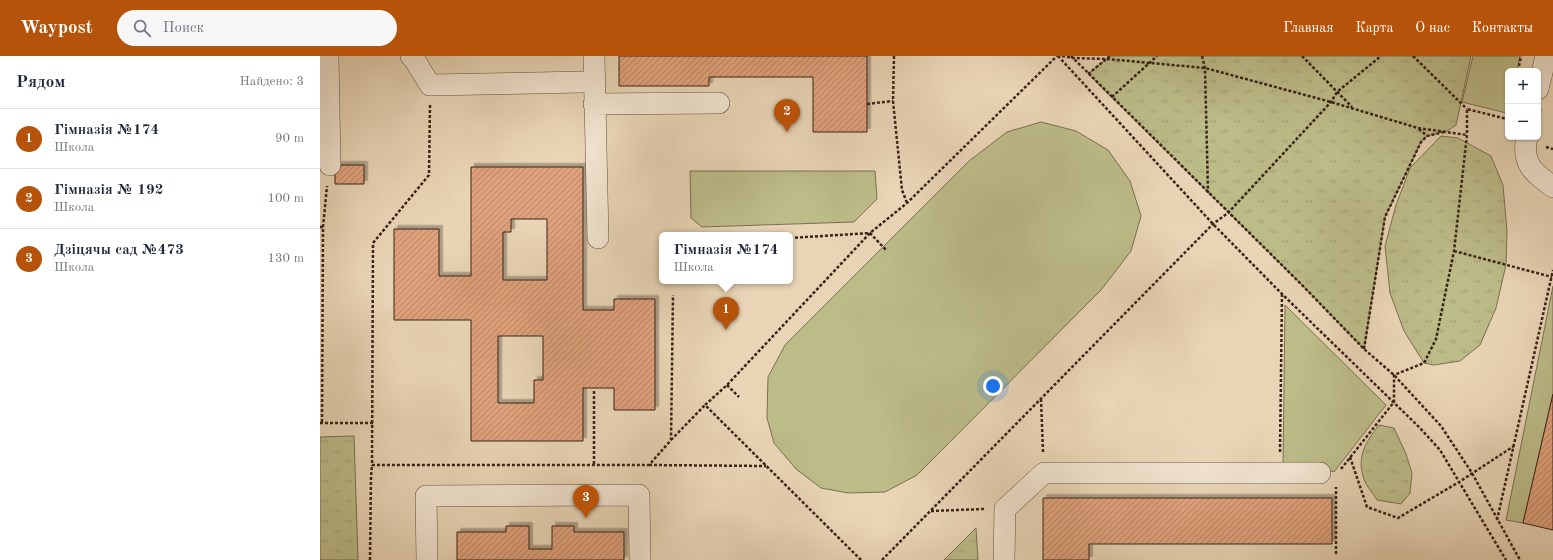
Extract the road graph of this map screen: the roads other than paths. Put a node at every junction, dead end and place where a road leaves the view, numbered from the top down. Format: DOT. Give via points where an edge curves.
graph roads {
  1 [pos="328,56"];
  2 [pos="410,56"];
  3 [pos="594,56"];
  4 [pos="1546,56"];
  5 [pos="1541,77"];
  6 [pos="583,82"];
  7 [pos="719,103"];
  8 [pos="594,104"];
  9 [pos="1526,140"];
  10 [pos="330,165"];
  11 [pos="1553,187"];
  12 [pos="598,238"];
  13 [pos="1328,478"];
  14 [pos="427,560"];
  15 [pos="640,560"];
  16 [pos="1004,560"];
  1 -- 10 [label="lane"];
  2 -- 6 [label="lane" via="430,85"];
  3 -- 8 [label="lane"];
  4 -- 5 [label="lane"];
  7 -- 8 [label="lane"];
  8 -- 12 [label="lane"];
  9 -- 11 [label="lane" via="1527,163 1537,175"];
  13 -- 16 [label="lane" via="1279,472 1044,473 1005,509"];
  14 -- 15 [label="lane" via="426,496 639,495"];
}
